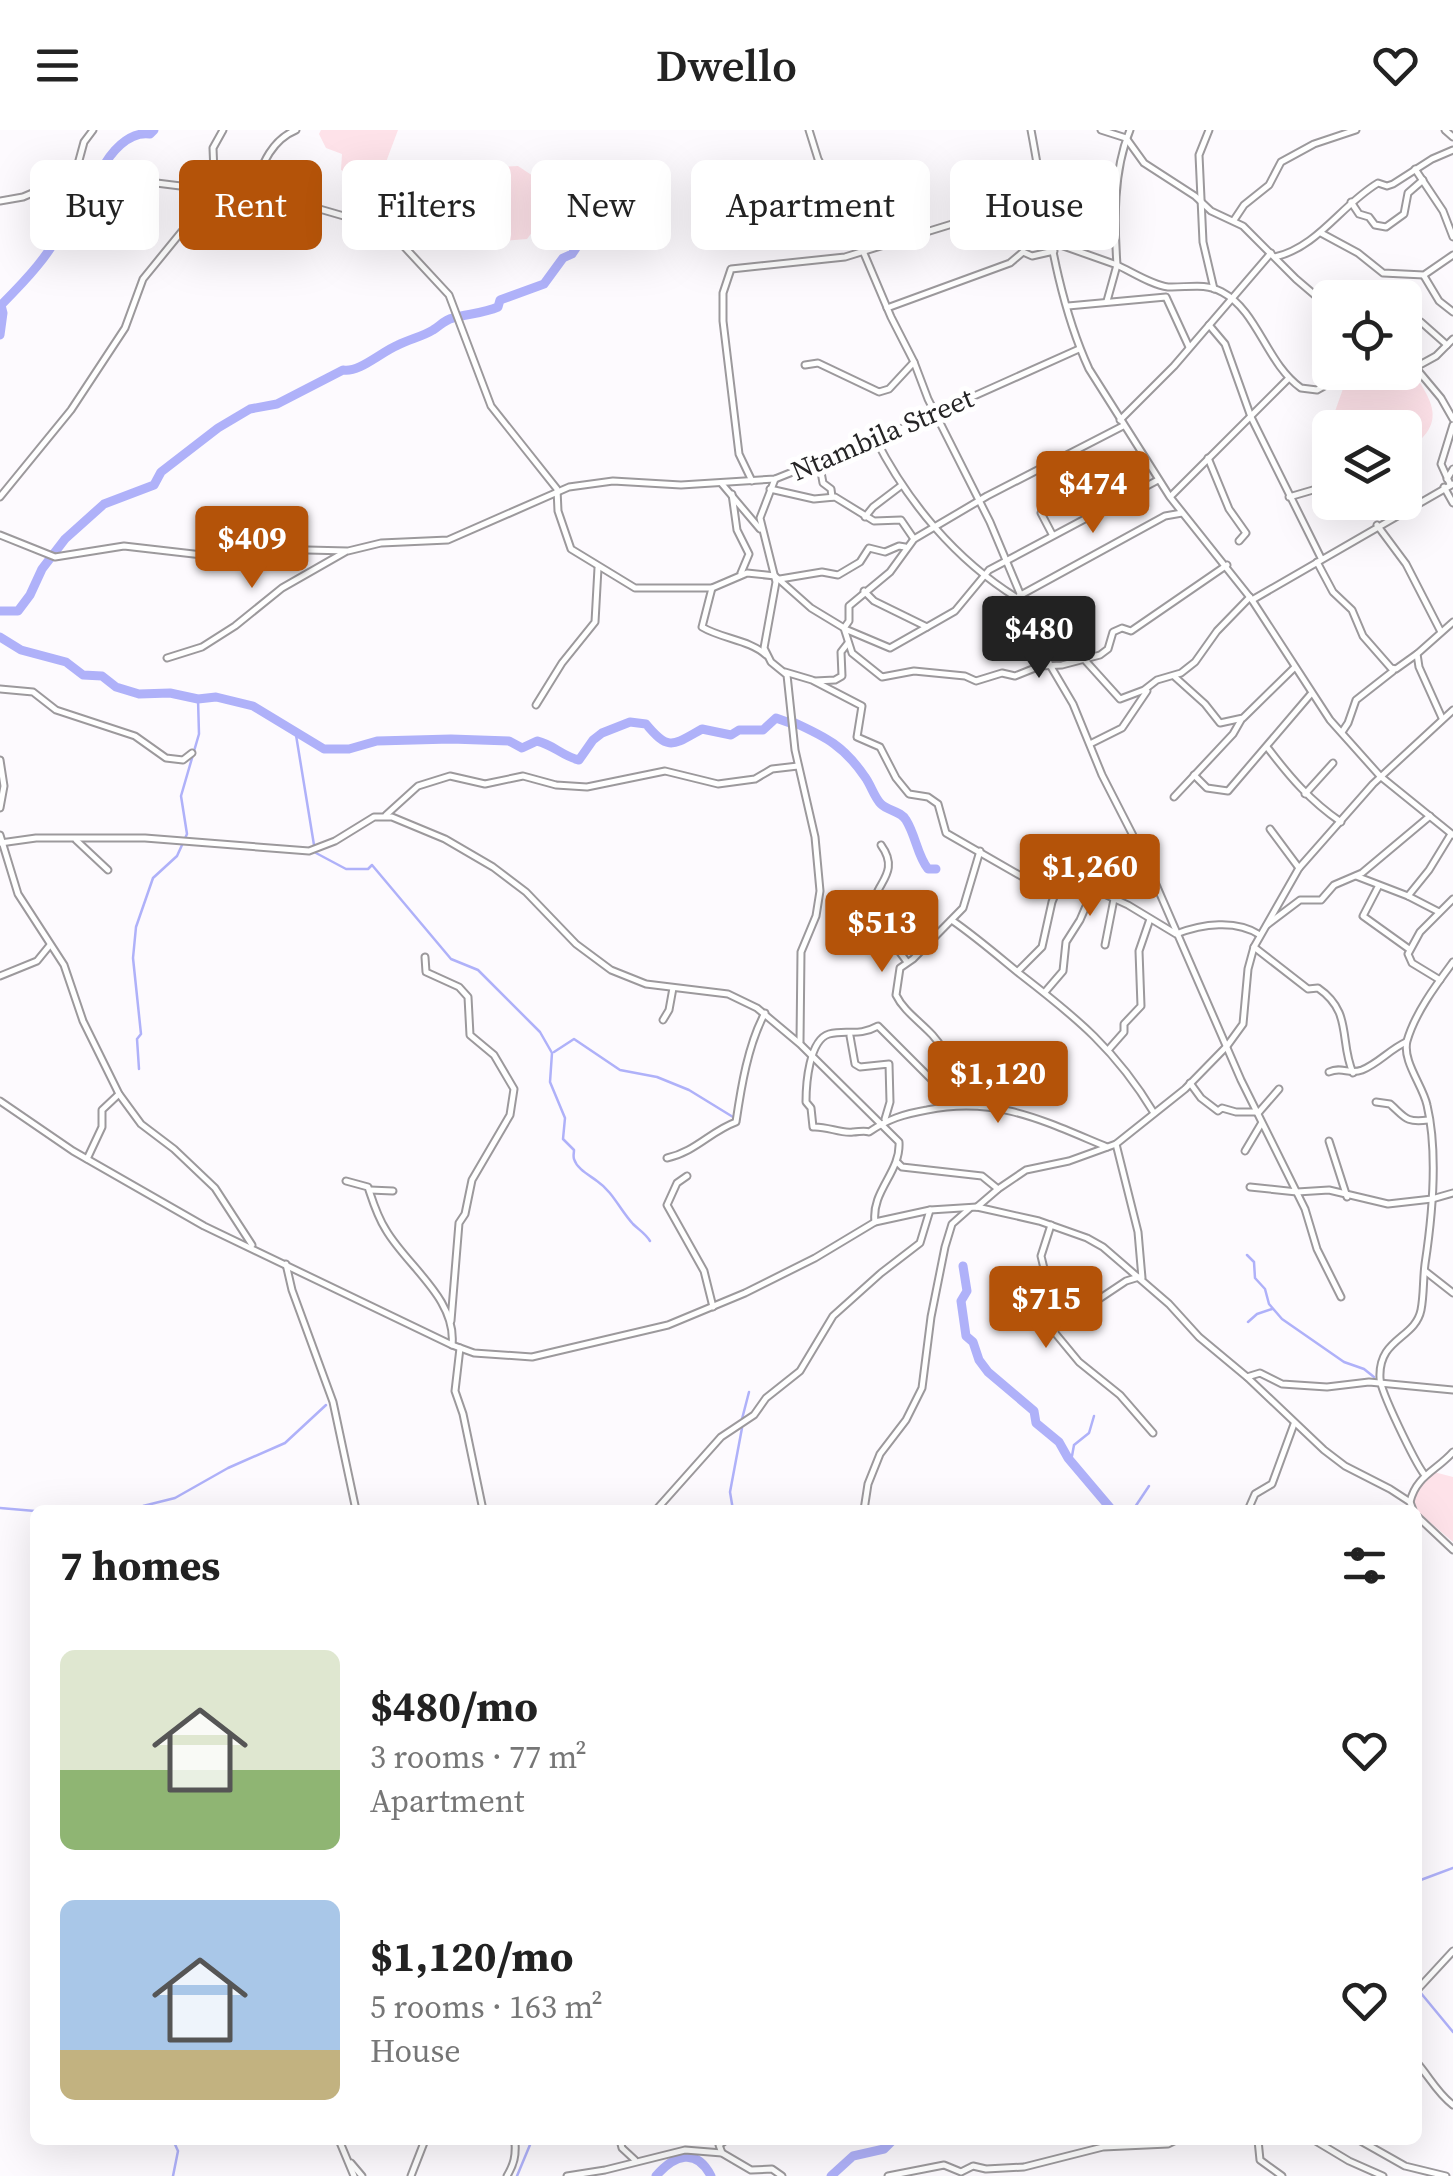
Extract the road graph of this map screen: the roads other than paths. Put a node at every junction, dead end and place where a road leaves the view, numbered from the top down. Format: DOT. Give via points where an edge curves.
graph roads {
  1 [pos="94,130"];
  2 [pos="223,130"];
  3 [pos="296,130"];
  4 [pos="809,130"];
  5 [pos="1031,130"];
  6 [pos="1101,130"];
  7 [pos="1130,130"];
  8 [pos="1209,130"];
  9 [pos="1352,130"];
  10 [pos="1445,130"];
  11 [pos="1453,136"];
  12 [pos="1126,138"];
  13 [pos="1453,150"];
  14 [pos="79,160"];
  15 [pos="213,160"];
  16 [pos="267,160"];
  17 [pos="1037,160"];
  18 [pos="1416,169"];
  19 [pos="1424,180"];
  20 [pos="30,194"];
  21 [pos="0,200"];
  22 [pos="1203,202"];
  23 [pos="1350,202"];
  24 [pos="322,210"];
  25 [pos="1234,220"];
  26 [pos="950,225"];
  27 [pos="1321,233"];
  28 [pos="179,235"];
  29 [pos="1453,237"];
  30 [pos="1080,250"];
  31 [pos="1054,251"];
  32 [pos="864,252"];
  33 [pos="1273,255"];
  34 [pos="1453,255"];
  35 [pos="1117,265"];
  36 [pos="1424,275"];
  37 [pos="1165,286"];
  38 [pos="1214,288"];
  39 [pos="1312,291"];
  40 [pos="1166,296"];
  41 [pos="1233,300"];
  42 [pos="1107,302"];
  43 [pos="1068,306"];
  44 [pos="887,308"];
  45 [pos="1453,312"];
  46 [pos="1422,323"];
  47 [pos="1209,326"];
  48 [pos="1453,339"];
  49 [pos="1447,346"];
  50 [pos="1190,347"];
  51 [pos="1079,349"];
  52 [pos="914,362"];
  53 [pos="1422,364"];
  54 [pos="805,365"];
  55 [pos="1422,375"];
  56 [pos="1289,378"];
  57 [pos="1316,390"];
  58 [pos="935,412"];
  59 [pos="1250,417"];
  60 [pos="1453,422"];
  61 [pos="1122,423"];
  62 [pos="876,438"];
  63 [pos="1143,456"];
  64 [pos="1208,458"];
  65 [pos="818,461"];
  66 [pos="1453,469"];
  67 [pos="776,479"];
  68 [pos="1158,480"];
  69 [pos="752,481"];
  70 [pos="721,484"];
  71 [pos="1449,484"];
  72 [pos="902,485"];
  73 [pos="557,489"];
  74 [pos="770,489"];
  75 [pos="1312,490"];
  76 [pos="732,494"];
  77 [pos="832,497"];
  78 [pos="1170,497"];
  79 [pos="1289,497"];
  80 [pos="0,498"];
  81 [pos="978,501"];
  82 [pos="1453,503"];
  83 [pos="1182,514"];
  84 [pos="865,517"];
  85 [pos="1377,525"];
  86 [pos="937,529"];
  87 [pos="761,532"];
  88 [pos="0,535"];
  89 [pos="1052,535"];
  90 [pos="914,539"];
  91 [pos="1239,541"];
  92 [pos="906,547"];
  93 [pos="348,551"];
  94 [pos="1319,560"];
  95 [pos="1006,562"];
  96 [pos="1227,566"];
  97 [pos="598,568"];
  98 [pos="740,576"];
  99 [pos="984,576"];
  100 [pos="777,577"];
  101 [pos="712,588"];
  102 [pos="864,591"];
  103 [pos="1251,598"];
  104 [pos="1021,599"];
  105 [pos="1453,622"];
  106 [pos="927,627"];
  107 [pos="844,628"];
  108 [pos="1442,632"];
  109 [pos="848,644"];
  110 [pos="1417,654"];
  111 [pos="766,656"];
  112 [pos="1085,657"];
  113 [pos="167,658"];
  114 [pos="1050,665"];
  115 [pos="1294,668"];
  116 [pos="1396,669"];
  117 [pos="785,672"];
  118 [pos="1173,676"];
  119 [pos="814,681"];
  120 [pos="1151,684"];
  121 [pos="0,689"];
  122 [pos="1311,694"];
  123 [pos="536,705"];
  124 [pos="1453,710"];
  125 [pos="1442,718"];
  126 [pos="1241,720"];
  127 [pos="1341,732"];
  128 [pos="1090,744"];
  129 [pos="1267,748"];
  130 [pos="192,753"];
  131 [pos="0,760"];
  132 [pos="1333,763"];
  133 [pos="798,766"];
  134 [pos="1194,775"];
  135 [pos="1380,776"];
  136 [pos="1305,794"];
  137 [pos="1174,798"];
  138 [pos="0,808"];
  139 [pos="386,815"];
  140 [pos="1430,816"];
  141 [pos="1340,822"];
  142 [pos="1270,830"];
  143 [pos="1452,833"];
  144 [pos="0,835"];
  145 [pos="76,840"];
  146 [pos="0,843"];
  147 [pos="881,846"];
  148 [pos="1102,850"];
  149 [pos="980,851"];
  150 [pos="1299,868"];
  151 [pos="108,870"];
  152 [pos="1063,875"];
  153 [pos="1356,876"];
  154 [pos="1378,886"];
  155 [pos="1093,890"];
  156 [pos="1054,895"];
  157 [pos="1408,896"];
  158 [pos="1453,899"];
  159 [pos="1114,900"];
  160 [pos="1439,912"];
  161 [pos="1150,919"];
  162 [pos="953,920"];
  163 [pos="1261,933"];
  164 [pos="1176,934"];
  165 [pos="50,944"];
  166 [pos="1105,945"];
  167 [pos="1254,946"];
  168 [pos="1410,949"];
  169 [pos="424,957"];
  170 [pos="1453,962"];
  171 [pos="907,963"];
  172 [pos="1018,972"];
  173 [pos="0,976"];
  174 [pos="1440,980"];
  175 [pos="673,988"];
  176 [pos="1045,992"];
  177 [pos="765,1013"];
  178 [pos="663,1020"];
  179 [pos="850,1036"];
  180 [pos="1406,1042"];
  181 [pos="800,1044"];
  182 [pos="1228,1046"];
  183 [pos="1109,1049"];
  184 [pos="811,1055"];
  185 [pos="1328,1072"];
  186 [pos="1353,1072"];
  187 [pos="1190,1082"];
  188 [pos="1280,1089"];
  189 [pos="119,1094"];
  190 [pos="949,1096"];
  191 [pos="0,1100"];
  192 [pos="1376,1102"];
  193 [pos="954,1105"];
  194 [pos="1259,1112"];
  195 [pos="1154,1113"];
  196 [pos="1428,1120"];
  197 [pos="883,1121"];
  198 [pos="1261,1124"];
  199 [pos="1329,1140"];
  200 [pos="1116,1144"];
  201 [pos="1108,1147"];
  202 [pos="1245,1150"];
  203 [pos="668,1158"];
  204 [pos="86,1159"];
  205 [pos="897,1161"];
  206 [pos="687,1176"];
  207 [pos="346,1181"];
  208 [pos="1250,1186"];
  209 [pos="998,1188"];
  210 [pos="370,1190"];
  211 [pos="394,1191"];
  212 [pos="1297,1192"];
  213 [pos="1453,1192"];
  214 [pos="1347,1196"];
  215 [pos="1432,1199"];
  216 [pos="974,1207"];
  217 [pos="930,1210"];
  218 [pos="875,1222"];
  219 [pos="1051,1225"];
  220 [pos="253,1248"];
  221 [pos="286,1264"];
  222 [pos="1424,1271"];
  223 [pos="1141,1278"];
  224 [pos="1453,1294"];
  225 [pos="1341,1298"];
  226 [pos="714,1307"];
  227 [pos="450,1320"];
  228 [pos="1056,1321"];
  229 [pos="452,1345"];
  230 [pos="460,1348"];
  231 [pos="1248,1377"];
  232 [pos="1381,1382"];
  233 [pos="1453,1390"];
  234 [pos="1295,1423"];
  235 [pos="1154,1433"];
  236 [pos="1453,1452"];
  237 [pos="1424,1474"];
  238 [pos="355,1505"];
  239 [pos="482,1505"];
  240 [pos="660,1505"];
  241 [pos="865,1505"];
  242 [pos="1250,1505"];
  243 [pos="1409,1505"];
  244 [pos="1411,1505"];
  245 [pos="1422,1521"];
  246 [pos="1453,1550"];
  247 [pos="1453,1951"];
  248 [pos="1422,1985"];
  249 [pos="1422,2068"];
  250 [pos="1453,2105"];
  251 [pos="341,2145"];
  252 [pos="423,2145"];
  253 [pos="516,2145"];
  254 [pos="621,2145"];
  255 [pos="719,2145"];
  256 [pos="1147,2145"];
  257 [pos="1258,2145"];
  258 [pos="1322,2145"];
  259 [pos="1366,2145"];
  260 [pos="722,2153"];
  261 [pos="348,2161"];
  262 [pos="638,2161"];
  263 [pos="973,2166"];
  264 [pos="354,2176"];
  265 [pos="362,2176"];
  266 [pos="411,2176"];
  267 [pos="507,2176"];
  268 [pos="567,2176"];
  269 [pos="782,2176"];
  270 [pos="888,2176"];
  271 [pos="984,2176"];
  272 [pos="1282,2176"];
  273 [pos="1383,2176"];
  274 [pos="1446,2176"];
  1 -- 14 [label="street"];
  2 -- 15 [label="street"];
  3 -- 16 [label="street" via="282,136"];
  4 -- 32 [label="street"];
  5 -- 17 [label="street"];
  6 -- 12 [label="street"];
  7 -- 12 [label="street"];
  8 -- 22 [label="street" via="1199,155"];
  9 -- 25 [label="street" via="1281,162 1269,185"];
  10 -- 11 [label="street"];
  12 -- 22 [label="street" via="1144,164"];
  12 -- 35 [label="street"];
  13 -- 18 [label="street"];
  18 -- 19 [label="street"];
  18 -- 23 [label="street"];
  19 -- 23 [label="street" via="1408,193 1404,214 1393,225 1375,225"];
  19 -- 29 [label="street"];
  20 -- 21 [label="street"];
  22 -- 25 [label="street"];
  22 -- 38 [label="street" via="1203,242"];
  23 -- 27 [label="street"];
  24 -- 73 [label="street" via="398,240 449,294 491,406"];
  25 -- 33 [label="street"];
  26 -- 32 [label="street"];
  27 -- 33 [label="street" via="1294,251"];
  27 -- 36 [label="street" via="1383,273"];
  28 -- 80 [label="street" via="143,279 125,328 71,410"];
  30 -- 35 [label="street"];
  31 -- 43 [label="street"];
  31 -- 44 [label="street" via="1023,252 1010,263"];
  32 -- 44 [label="street"];
  32 -- 69 [label="street" via="731,269 724,322 739,454"];
  33 -- 39 [label="street"];
  33 -- 41 [label="street"];
  34 -- 36 [label="street"];
  35 -- 37 [label="street"];
  35 -- 42 [label="street"];
  36 -- 45 [label="street"];
  37 -- 38 [label="street"];
  37 -- 40 [label="street"];
  38 -- 41 [label="street"];
  40 -- 42 [label="street"];
  40 -- 50 [label="street"];
  41 -- 47 [label="street"];
  41 -- 56 [label="street"];
  42 -- 43 [label="street"];
  43 -- 51 [label="street"];
  44 -- 52 [label="street"];
  46 -- 49 [label="street"];
  47 -- 50 [label="street"];
  47 -- 59 [label="street" via="1226,344"];
  48 -- 49 [label="street"];
  49 -- 53 [label="street"];
  50 -- 61 [label="street"];
  51 -- 58 [label="street, Ntambila Street"];
  51 -- 61 [label="street"];
  52 -- 54 [label="street" via="879,392 818,363"];
  52 -- 58 [label="street"];
  55 -- 60 [label="street"];
  56 -- 57 [label="street"];
  56 -- 59 [label="street"];
  58 -- 62 [label="street, Ntambila Street"];
  58 -- 81 [label="street"];
  59 -- 64 [label="street"];
  59 -- 79 [label="street"];
  60 -- 71 [label="street" via="1441,464"];
  61 -- 63 [label="street"];
  61 -- 81 [label="street"];
  62 -- 65 [label="street, Ntambila Street"];
  62 -- 72 [label="street"];
  63 -- 68 [label="street"];
  63 -- 89 [label="street" via="1043,508"];
  64 -- 78 [label="street"];
  64 -- 91 [label="street" via="1246,533"];
  65 -- 67 [label="street, Ntambila Street"];
  65 -- 77 [label="street"];
  66 -- 71 [label="street"];
  67 -- 69 [label="street, Ntambila Street"];
  67 -- 74 [label="street"];
  68 -- 78 [label="street"];
  68 -- 89 [label="street"];
  69 -- 70 [label="street, Ntambila Street"];
  70 -- 73 [label="street, Ntambila Street" via="613,481"];
  70 -- 76 [label="street"];
  71 -- 82 [label="street"];
  71 -- 85 [label="street"];
  72 -- 84 [label="street"];
  72 -- 86 [label="street"];
  73 -- 93 [label="street, Ntambila Street" via="456,538"];
  73 -- 97 [label="street" via="568,544"];
  74 -- 77 [label="street"];
  74 -- 87 [label="street"];
  75 -- 79 [label="street"];
  76 -- 87 [label="street"];
  76 -- 98 [label="street" via="749,554"];
  77 -- 84 [label="street"];
  78 -- 83 [label="street"];
  79 -- 94 [label="street"];
  81 -- 86 [label="street"];
  81 -- 95 [label="street"];
  83 -- 96 [label="street"];
  83 -- 104 [label="street" via="1165,516"];
  84 -- 90 [label="street" via="902,520"];
  85 -- 94 [label="street"];
  85 -- 108 [label="street"];
  86 -- 90 [label="street"];
  86 -- 99 [label="street"];
  87 -- 100 [label="street"];
  88 -- 93 [label="street" via="55,557 124,546 211,556"];
  89 -- 95 [label="street"];
  90 -- 92 [label="street"];
  92 -- 100 [label="street" via="869,548 838,575"];
  92 -- 102 [label="street" via="890,572"];
  93 -- 113 [label="street" via="282,588 202,647"];
  94 -- 103 [label="street"];
  94 -- 116 [label="street" via="1363,636"];
  95 -- 99 [label="street"];
  95 -- 104 [label="street"];
  96 -- 103 [label="street"];
  96 -- 112 [label="street" via="1131,631 1113,632 1106,651"];
  97 -- 101 [label="street" via="635,588"];
  97 -- 123 [label="street" via="595,622"];
  98 -- 100 [label="street"];
  98 -- 101 [label="street"];
  99 -- 104 [label="street"];
  99 -- 106 [label="street" via="955,612"];
  100 -- 107 [label="street"];
  100 -- 111 [label="street"];
  101 -- 111 [label="street" via="702,626"];
  102 -- 106 [label="street"];
  102 -- 107 [label="street" via="849,606"];
  103 -- 115 [label="street"];
  103 -- 118 [label="street"];
  104 -- 112 [label="street" via="1078,641"];
  104 -- 114 [label="street"];
  105 -- 108 [label="street"];
  106 -- 107 [label="street" via="890,648"];
  107 -- 109 [label="street"];
  108 -- 110 [label="street"];
  109 -- 114 [label="street" via="858,660 886,678 914,671 976,682"];
  109 -- 119 [label="street" via="841,652 842,676"];
  110 -- 116 [label="street"];
  110 -- 125 [label="street"];
  111 -- 117 [label="street"];
  112 -- 114 [label="street"];
  112 -- 120 [label="street" via="1120,700"];
  114 -- 128 [label="street"];
  115 -- 122 [label="street"];
  115 -- 126 [label="street"];
  116 -- 127 [label="street" via="1360,694"];
  117 -- 119 [label="street"];
  117 -- 133 [label="street"];
  118 -- 120 [label="street"];
  118 -- 126 [label="street" via="1216,722"];
  119 -- 149 [label="street" via="862,706 858,737 880,747 909,794 936,801 946,833"];
  120 -- 128 [label="street" via="1122,728"];
  121 -- 130 [label="street" via="33,692 56,710 135,736 166,758"];
  122 -- 127 [label="street"];
  122 -- 129 [label="street"];
  124 -- 125 [label="street"];
  125 -- 135 [label="street"];
  126 -- 134 [label="street"];
  127 -- 135 [label="street"];
  128 -- 164 [label="street"];
  129 -- 134 [label="street" via="1228,791 1208,788"];
  129 -- 136 [label="street"];
  131 -- 138 [label="street"];
  132 -- 136 [label="street"];
  133 -- 139 [label="street" via="718,784 665,772 576,788 522,776 485,784 450,776 418,786"];
  133 -- 181 [label="street" via="821,898 799,962"];
  134 -- 137 [label="street"];
  135 -- 140 [label="street"];
  135 -- 141 [label="street"];
  136 -- 141 [label="street"];
  139 -- 145 [label="street" via="308,851 163,838"];
  139 -- 175 [label="street" via="493,867 600,964 635,981"];
  140 -- 143 [label="street"];
  140 -- 153 [label="street"];
  141 -- 150 [label="street"];
  142 -- 150 [label="street"];
  143 -- 157 [label="street"];
  144 -- 146 [label="street"];
  145 -- 146 [label="street"];
  145 -- 151 [label="street"];
  146 -- 165 [label="street" via="18,894"];
  147 -- 171 [label="street" via="888,876 875,908"];
  148 -- 152 [label="street" via="1079,854"];
  149 -- 156 [label="street"];
  149 -- 162 [label="street"];
  150 -- 163 [label="street"];
  152 -- 155 [label="street"];
  152 -- 156 [label="street"];
  153 -- 154 [label="street"];
  153 -- 163 [label="street" via="1334,884 1321,900 1300,900"];
  154 -- 157 [label="street"];
  154 -- 168 [label="street" via="1363,916"];
  155 -- 159 [label="street"];
  155 -- 176 [label="street" via="1066,942 1063,970"];
  156 -- 172 [label="street" via="1042,947"];
  157 -- 160 [label="street"];
  158 -- 160 [label="street"];
  159 -- 161 [label="street"];
  159 -- 166 [label="street"];
  160 -- 168 [label="street"];
  161 -- 164 [label="street"];
  161 -- 183 [label="street" via="1139,951 1141,1006"];
  162 -- 171 [label="street"];
  162 -- 172 [label="street"];
  163 -- 164 [label="street" via="1240,925"];
  163 -- 167 [label="street"];
  164 -- 182 [label="street"];
  165 -- 173 [label="street" via="36,961"];
  165 -- 189 [label="street"];
  167 -- 182 [label="street" via="1243,1024"];
  167 -- 186 [label="street" via="1308,989 1332,998"];
  168 -- 174 [label="street" via="1412,963"];
  169 -- 227 [label="street" via="426,972 468,997 470,1036 494,1054 514,1089 510,1114 472,1180 459,1223"];
  170 -- 174 [label="street"];
  171 -- 190 [label="street" via="900,968 897,998 941,1046"];
  172 -- 176 [label="street"];
  174 -- 180 [label="street"];
  175 -- 177 [label="street" via="728,994"];
  175 -- 178 [label="street"];
  176 -- 183 [label="street"];
  177 -- 181 [label="street"];
  177 -- 203 [label="street" via="736,1122"];
  179 -- 184 [label="street" via="830,1034"];
  179 -- 190 [label="street" via="882,1028"];
  179 -- 197 [label="street" via="855,1064 889,1064"];
  180 -- 186 [label="street"];
  180 -- 196 [label="street"];
  181 -- 184 [label="street"];
  182 -- 187 [label="street"];
  182 -- 194 [label="street"];
  183 -- 195 [label="street"];
  184 -- 197 [label="street"];
  184 -- 197 [label="street" via="806,1102 813,1127 849,1134 869,1132"];
  185 -- 186 [label="street"];
  187 -- 194 [label="street" via="1214,1110"];
  187 -- 195 [label="street"];
  188 -- 194 [label="street"];
  189 -- 204 [label="street" via="102,1110 102,1127"];
  189 -- 220 [label="street" via="141,1124 215,1188"];
  190 -- 193 [label="street"];
  191 -- 204 [label="street"];
  192 -- 196 [label="street" via="1414,1122"];
  193 -- 197 [label="street"];
  193 -- 201 [label="street" via="1025,1113"];
  194 -- 198 [label="street"];
  195 -- 200 [label="street"];
  196 -- 215 [label="street"];
  197 -- 205 [label="street" via="898,1142"];
  198 -- 202 [label="street"];
  198 -- 212 [label="street"];
  199 -- 214 [label="street"];
  200 -- 201 [label="street"];
  200 -- 223 [label="street" via="1138,1232"];
  201 -- 209 [label="street" via="1026,1170"];
  204 -- 220 [label="street"];
  205 -- 209 [label="street" via="902,1167 982,1176"];
  205 -- 218 [label="street" via="876,1202"];
  206 -- 226 [label="street" via="667,1205 704,1271"];
  207 -- 210 [label="street"];
  208 -- 212 [label="street"];
  209 -- 216 [label="street"];
  210 -- 211 [label="street"];
  210 -- 227 [label="street" via="384,1228"];
  212 -- 214 [label="street"];
  212 -- 225 [label="street"];
  213 -- 215 [label="street"];
  214 -- 215 [label="street" via="1388,1204"];
  215 -- 222 [label="street"];
  216 -- 217 [label="street"];
  216 -- 219 [label="street"];
  216 -- 241 [label="street" via="952,1224 920,1395 880,1454"];
  217 -- 218 [label="street"];
  217 -- 240 [label="street" via="920,1244 833,1316 800,1371 721,1437"];
  218 -- 226 [label="street"];
  219 -- 223 [label="street" via="1088,1238"];
  219 -- 228 [label="street" via="1041,1256"];
  220 -- 221 [label="street"];
  221 -- 229 [label="street"];
  221 -- 238 [label="street" via="333,1402"];
  222 -- 224 [label="street"];
  222 -- 232 [label="street" via="1419,1317 1388,1347"];
  223 -- 228 [label="street"];
  223 -- 231 [label="street"];
  226 -- 230 [label="street" via="532,1357"];
  227 -- 229 [label="street"];
  228 -- 235 [label="street" via="1062,1344"];
  229 -- 230 [label="street"];
  230 -- 239 [label="street" via="455,1390"];
  231 -- 232 [label="street" via="1260,1372 1282,1384 1327,1387"];
  231 -- 234 [label="street"];
  232 -- 233 [label="street"];
  232 -- 237 [label="street"];
  234 -- 242 [label="street" via="1272,1484"];
  234 -- 243 [label="street" via="1336,1460"];
  236 -- 237 [label="street"];
  237 -- 244 [label="street"];
  245 -- 246 [label="street"];
  247 -- 248 [label="street"];
  249 -- 250 [label="street"];
  251 -- 261 [label="street"];
  252 -- 266 [label="street"];
  253 -- 267 [label="street"];
  254 -- 262 [label="street"];
  255 -- 260 [label="street"];
  256 -- 263 [label="street" via="1104,2147 1024,2167"];
  257 -- 272 [label="street" via="1260,2160"];
  258 -- 273 [label="street"];
  259 -- 274 [label="street" via="1404,2166"];
  260 -- 262 [label="street" via="685,2150"];
  260 -- 269 [label="street" via="751,2170"];
  261 -- 264 [label="street"];
  261 -- 265 [label="street"];
  262 -- 268 [label="street"];
  263 -- 270 [label="street"];
  263 -- 271 [label="street"];
}
